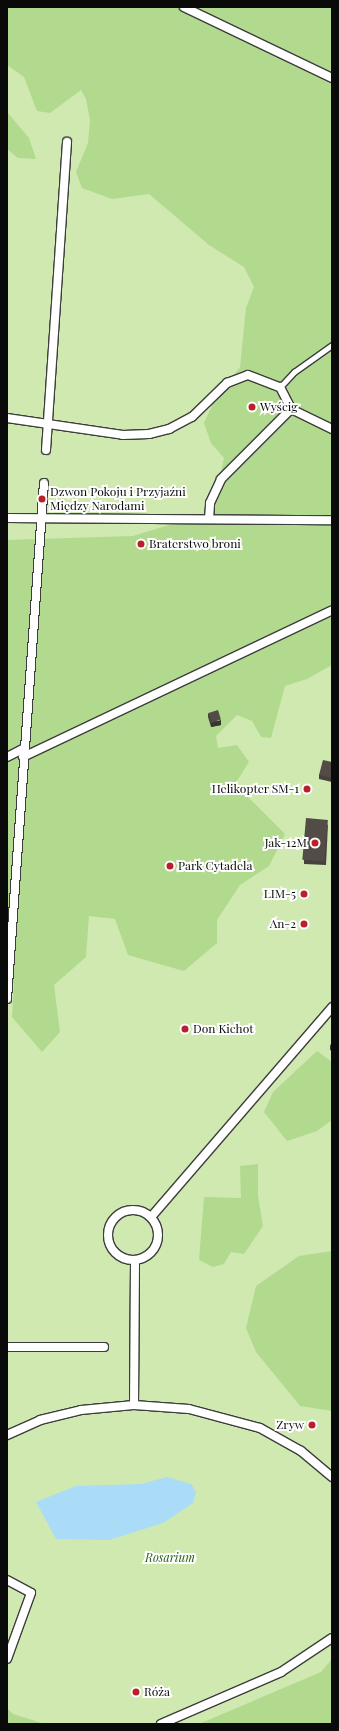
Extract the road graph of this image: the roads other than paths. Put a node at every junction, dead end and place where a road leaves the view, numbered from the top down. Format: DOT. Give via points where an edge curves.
graph roads {
  1 [pos="184,7"];
  2 [pos="332,78"];
  3 [pos="67,142"];
  4 [pos="332,345"];
  5 [pos="280,387"];
  6 [pos="291,409"];
  7 [pos="7,418"];
  8 [pos="48,426"];
  9 [pos="332,429"];
  10 [pos="46,450"];
  11 [pos="44,483"];
  12 [pos="7,518"];
  13 [pos="41,518"];
  14 [pos="209,519"];
  15 [pos="332,520"];
  16 [pos="332,610"];
  17 [pos="23,753"];
  18 [pos="7,757"];
  19 [pos="7,999"];
  20 [pos="332,1008"];
  21 [pos="151,1217"];
  22 [pos="135,1260"];
  23 [pos="7,1347"];
  24 [pos="104,1347"];
  25 [pos="134,1405"];
  26 [pos="7,1435"];
  27 [pos="332,1477"];
  28 [pos="7,1580"];
  29 [pos="332,1638"];
  30 [pos="7,1659"];
  31 [pos="161,1724"];
  1 -- 2 [label="street"];
  3 -- 8 [label="street"];
  4 -- 5 [label="lane" via="294,372"];
  5 -- 6 [label="street"];
  5 -- 8 [label="street" via="248,375 227,384 192,417 169,429 148,434 123,435"];
  6 -- 9 [label="street"];
  6 -- 14 [label="street" via="221,479 210,503"];
  7 -- 8 [label="street"];
  8 -- 10 [label="street"];
  11 -- 13 [label="street"];
  12 -- 13 [label="street"];
  13 -- 14 [label="street"];
  13 -- 17 [label="street"];
  14 -- 15 [label="street"];
  16 -- 17 [label="street"];
  17 -- 18 [label="street"];
  17 -- 19 [label="street"];
  20 -- 21 [label="street"];
  21 -- 22 [label="street" via="158,1230 157,1244 148,1256"];
  21 -- 22 [label="street" via="137,1210 123,1212 111,1222 108,1235 112,1248 122,1258"];
  22 -- 25 [label="street"];
  23 -- 24 [label="street"];
  25 -- 26 [label="street" via="54,1417"];
  25 -- 27 [label="street" via="189,1409 260,1428 301,1451"];
  28 -- 30 [label="street" via="31,1594"];
  29 -- 31 [label="street" via="281,1672"];
}
